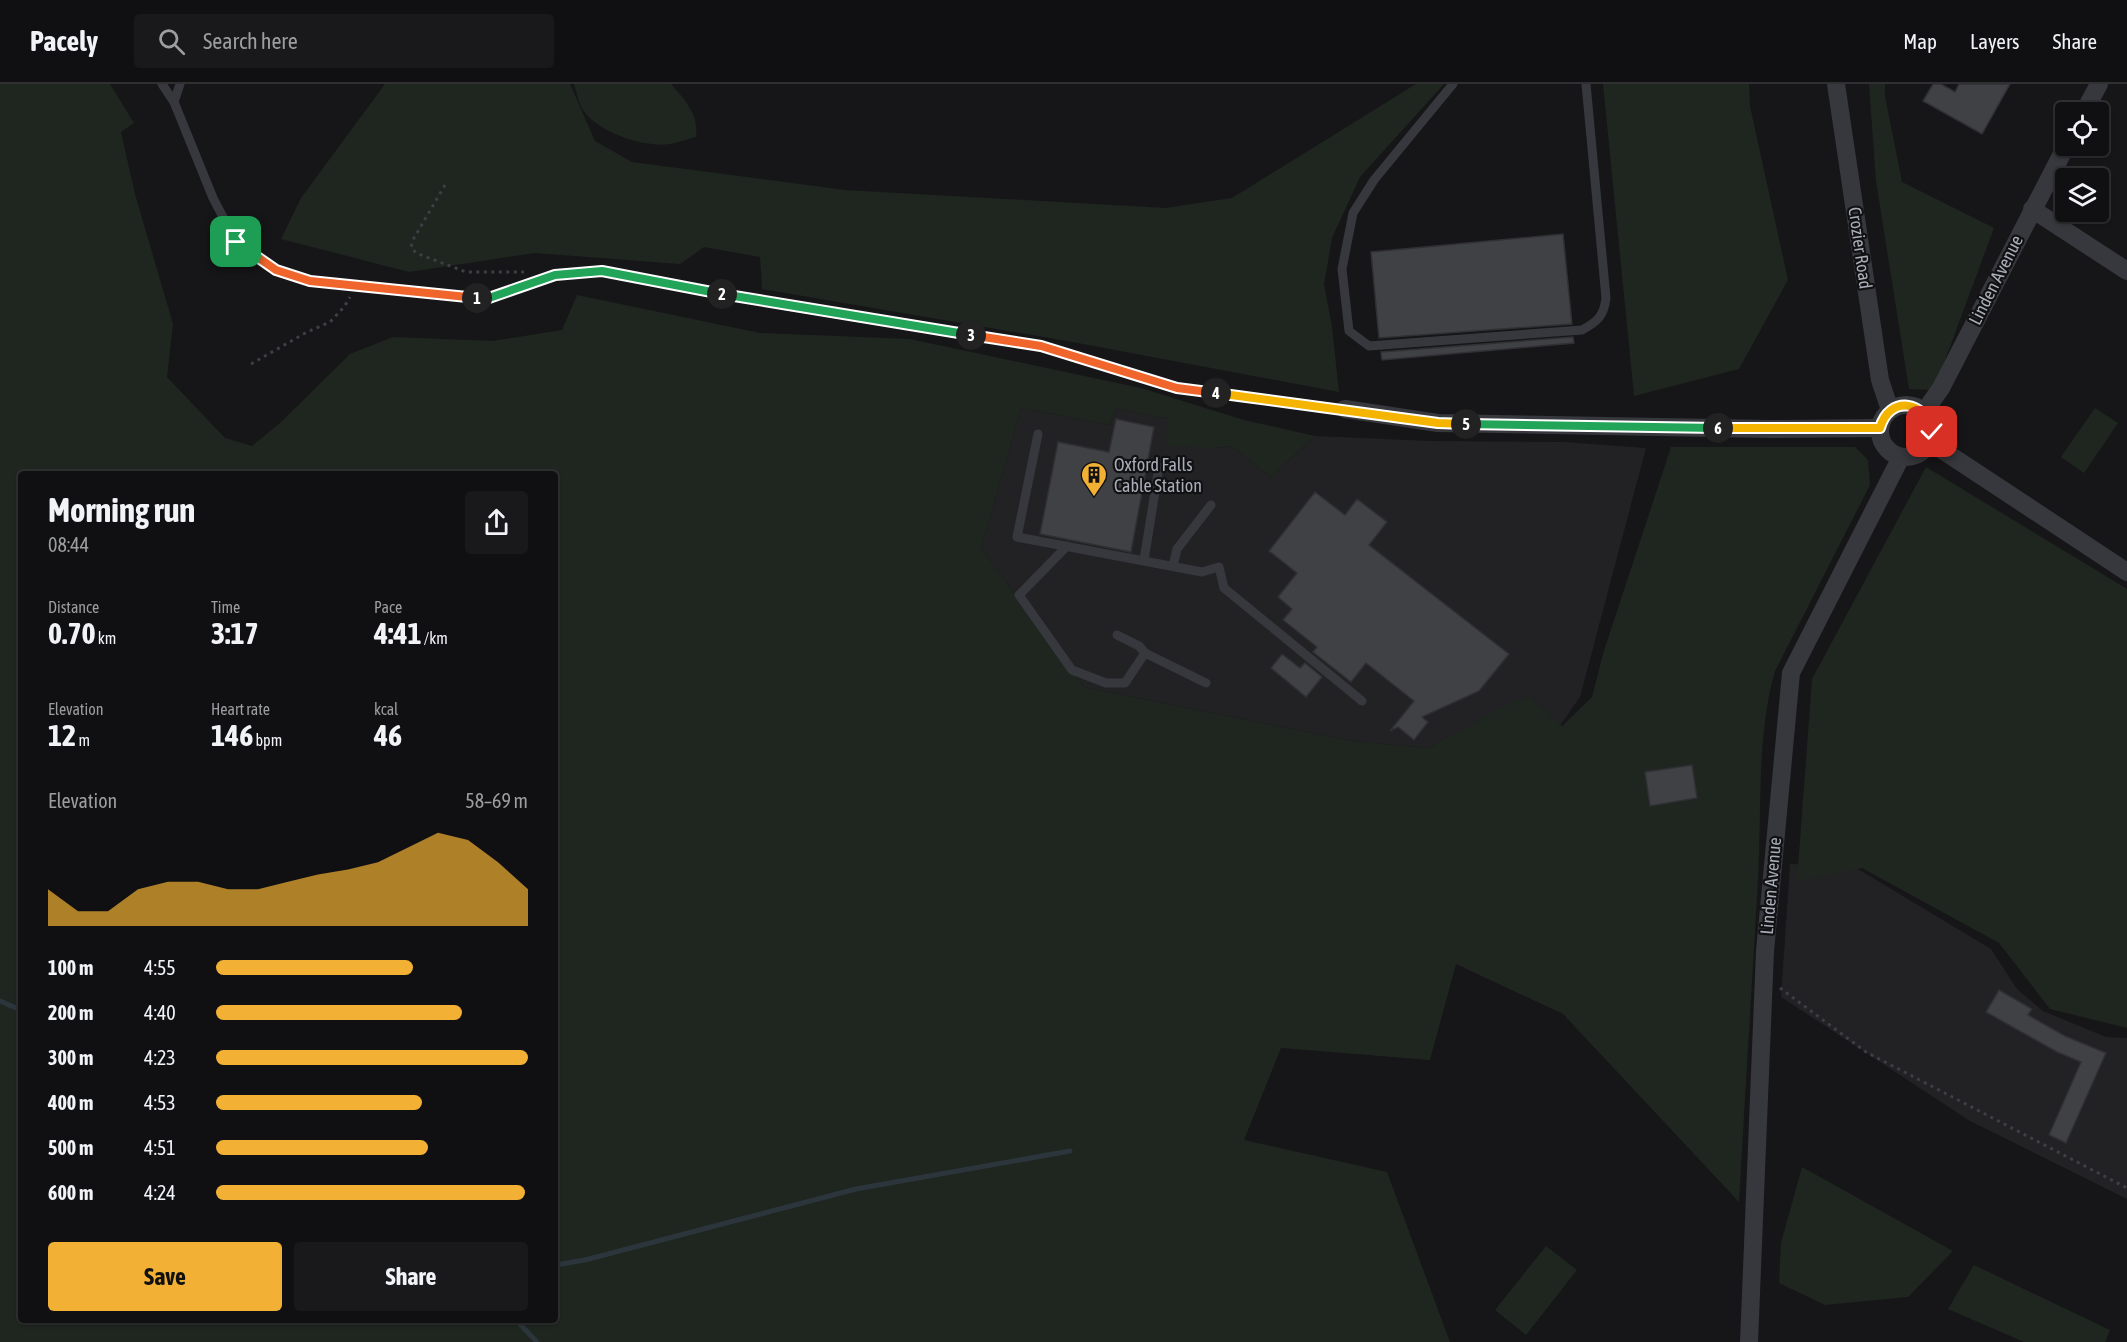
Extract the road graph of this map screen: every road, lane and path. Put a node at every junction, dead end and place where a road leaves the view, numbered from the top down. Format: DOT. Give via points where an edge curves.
graph roads {
  1 [pos="162,84"];
  2 [pos="180,84"];
  3 [pos="1453,84"];
  4 [pos="1586,84"];
  5 [pos="1836,84"];
  6 [pos="2099,84"];
  7 [pos="174,102"];
  8 [pos="2089,102"];
  9 [pos="2061,156"];
  10 [pos="445,185"];
  11 [pos="2032,209"];
  12 [pos="2127,271"];
  13 [pos="555,275"];
  14 [pos="356,286"];
  15 [pos="251,364"];
  16 [pos="1345,409"];
  17 [pos="1890,410"];
  18 [pos="1924,412"];
  19 [pos="1880,428"];
  20 [pos="1038,434"];
  21 [pos="1930,442"];
  22 [pos="1901,457"];
  23 [pos="1159,467"];
  24 [pos="1211,505"];
  25 [pos="1067,546"];
  26 [pos="1144,560"];
  27 [pos="1173,566"];
  28 [pos="2127,572"];
  29 [pos="1117,635"];
  30 [pos="1145,653"];
  31 [pos="1206,683"];
  32 [pos="1362,701"];
  33 [pos="1764,976"];
  34 [pos="2127,1188"];
  35 [pos="1749,1342"];
  1 -- 7 [label="lane"];
  2 -- 7 [label="lane"];
  3 -- 4 [label="lane" via="1374,180 1353,213 1342,269 1349,331 1369,346 1582,330 1598,321 1605,312 1606,298"];
  5 -- 17 [label="street, Crozier Road" via="1880,380"];
  6 -- 8 [label="street"];
  7 -- 14 [label="lane" via="213,198 236,242 276,270 310,281"];
  9 -- 11 [label="street, Linden Avenue"];
  10 -- 13 [label="path" via="414,238 411,247 416,253 466,272"];
  11 -- 12 [label="street"];
  11 -- 18 [label="street, Linden Avenue" via="1941,388"];
  13 -- 14 [label="lane" via="486,299"];
  13 -- 16 [label="lane" via="602,271 786,306 1041,346 1177,388"];
  14 -- 15 [label="path" via="330,322"];
  16 -- 19 [label="street" via="1438,423"];
  17 -- 18 [label="street" via="1901,405"];
  17 -- 19 [label="street"];
  18 -- 21 [label="street" via="1930,421"];
  19 -- 22 [label="street" via="1881,441 1889,452"];
  20 -- 25 [label="lane" via="1017,537"];
  21 -- 22 [label="street" via="1913,457"];
  21 -- 28 [label="street"];
  22 -- 33 [label="street, Linden Avenue" via="1791,673"];
  23 -- 26 [label="lane"];
  24 -- 27 [label="lane" via="1177,549"];
  25 -- 26 [label="lane"];
  25 -- 30 [label="lane" via="1019,595 1072,670 1106,683 1125,683"];
  26 -- 27 [label="lane"];
  27 -- 32 [label="lane" via="1202,572 1219,567 1224,588"];
  29 -- 30 [label="lane"];
  30 -- 31 [label="lane"];
  33 -- 34 [label="path" via="1866,1052"];
  33 -- 35 [label="street, Linden Avenue"];
}
